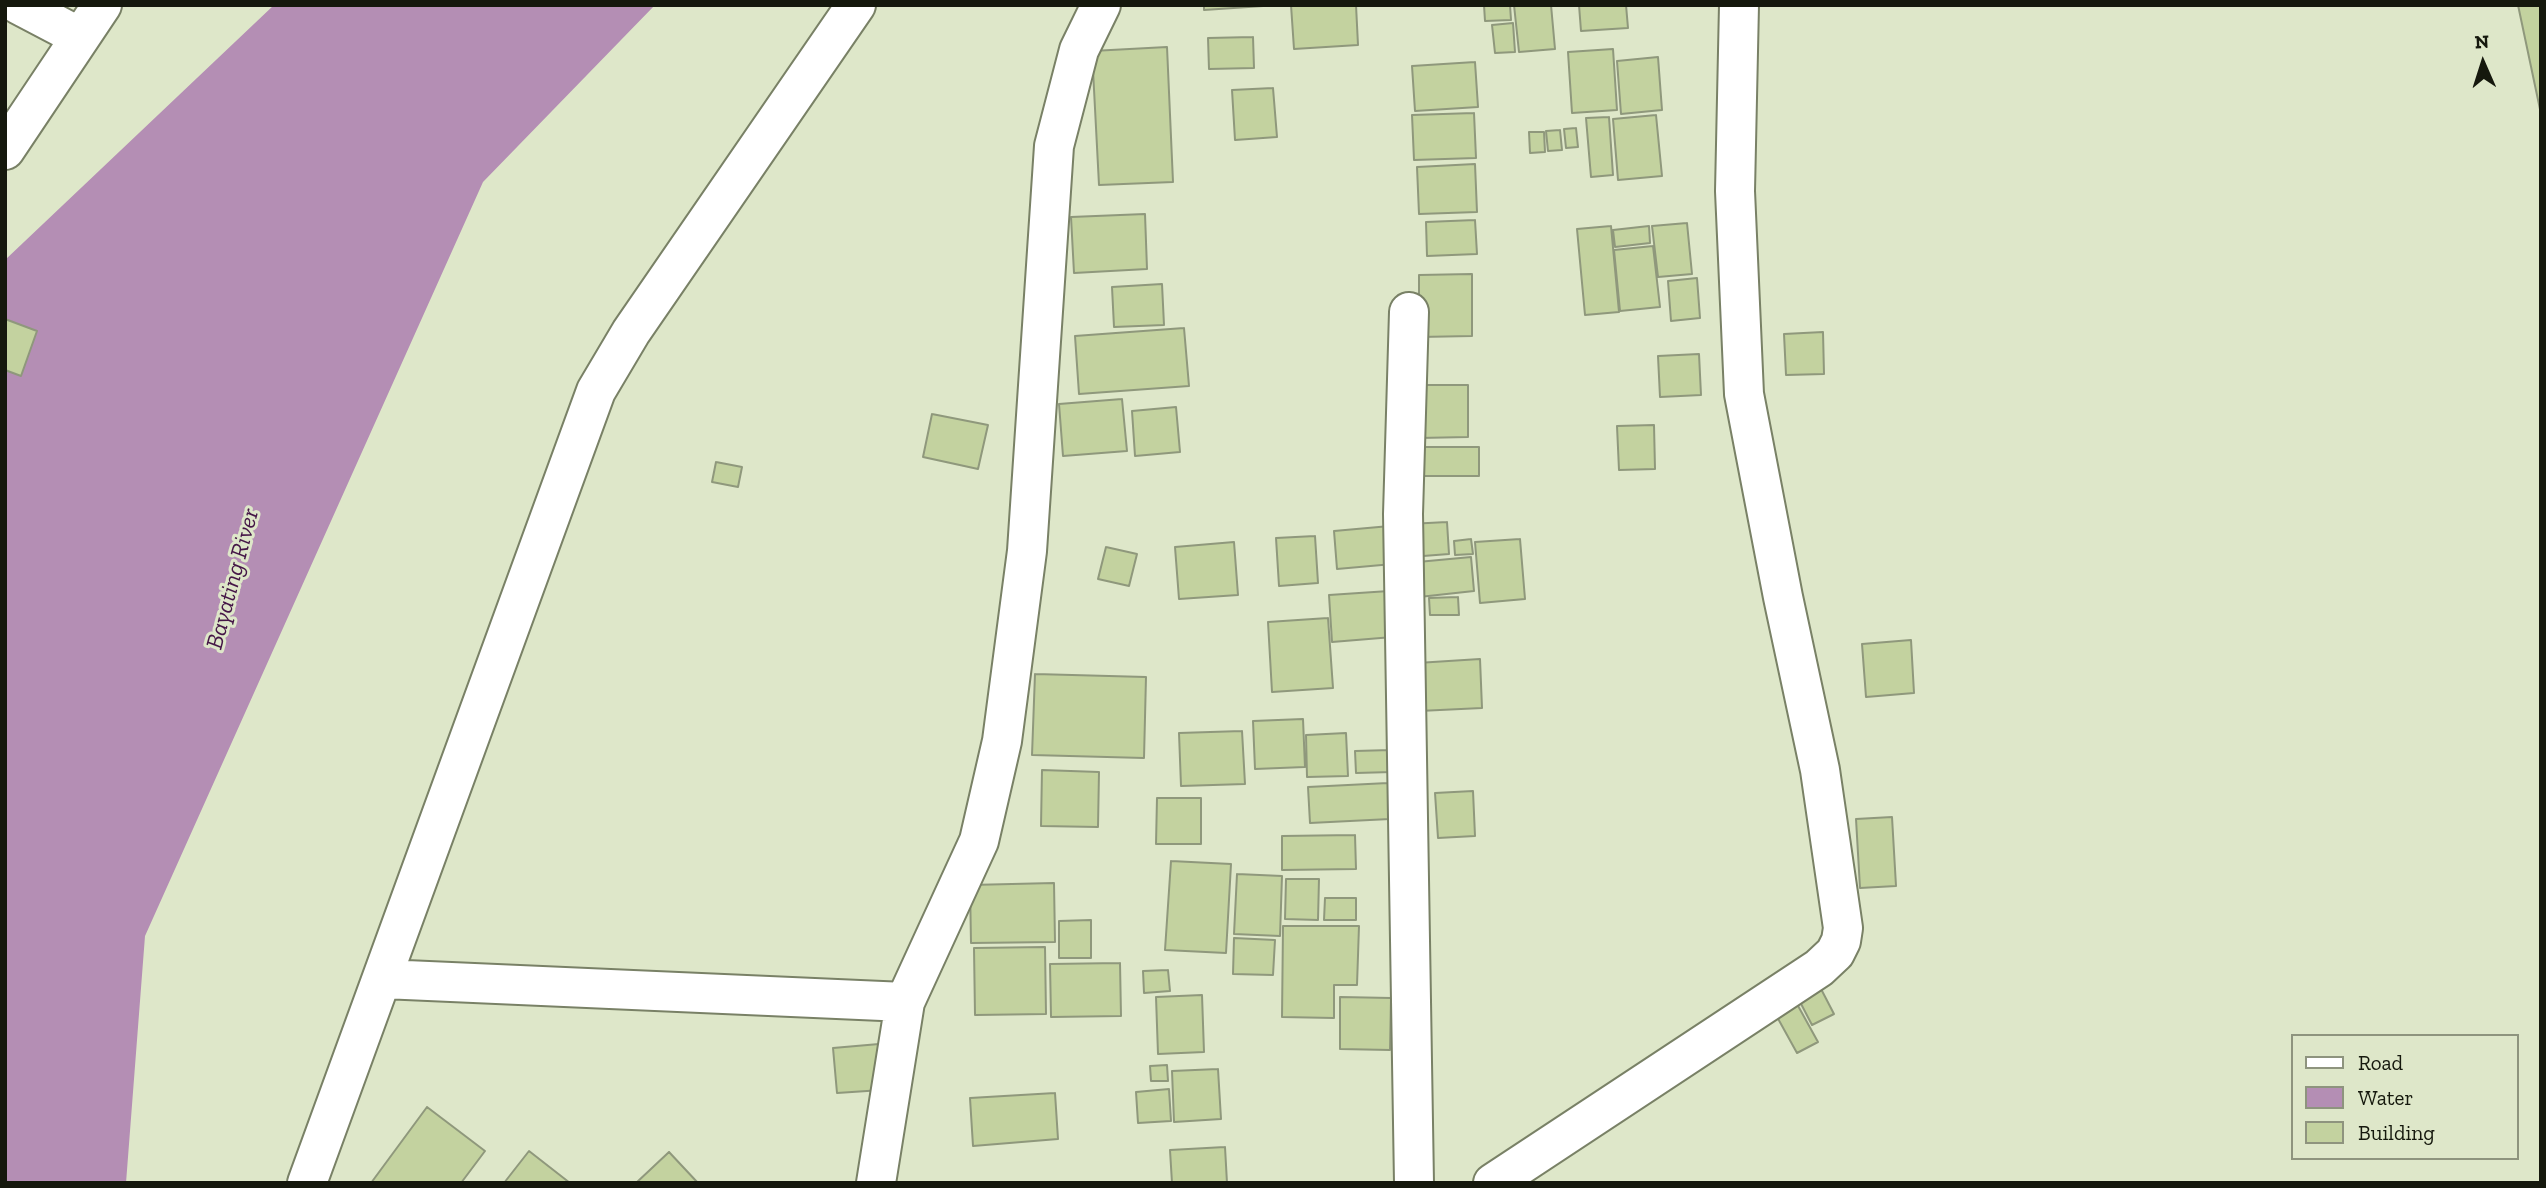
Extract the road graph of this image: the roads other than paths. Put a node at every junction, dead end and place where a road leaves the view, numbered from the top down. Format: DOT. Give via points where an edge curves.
graph roads {
  1 [pos="19,5"];
  2 [pos="102,5"];
  3 [pos="856,5"];
  4 [pos="1101,5"];
  5 [pos="1739,5"];
  6 [pos="80,37"];
  7 [pos="5,150"];
  8 [pos="1409,312"];
  9 [pos="383,979"];
  10 [pos="905,1002"];
  11 [pos="307,1183"];
  12 [pos="876,1183"];
  13 [pos="1414,1183"];
  14 [pos="1493,1183"];
  1 -- 6 [label="street"];
  2 -- 6 [label="street"];
  3 -- 9 [label="street" via="631,332 596,391"];
  4 -- 10 [label="street" via="1079,50 1054,146 1027,551 1002,741 979,841"];
  5 -- 14 [label="street" via="1735,191 1744,394 1820,770 1843,928 1841,941 1819,968"];
  6 -- 7 [label="street"];
  8 -- 13 [label="street" via="1402,514"];
  9 -- 10 [label="street"];
  9 -- 11 [label="street"];
  10 -- 12 [label="street"];
}
